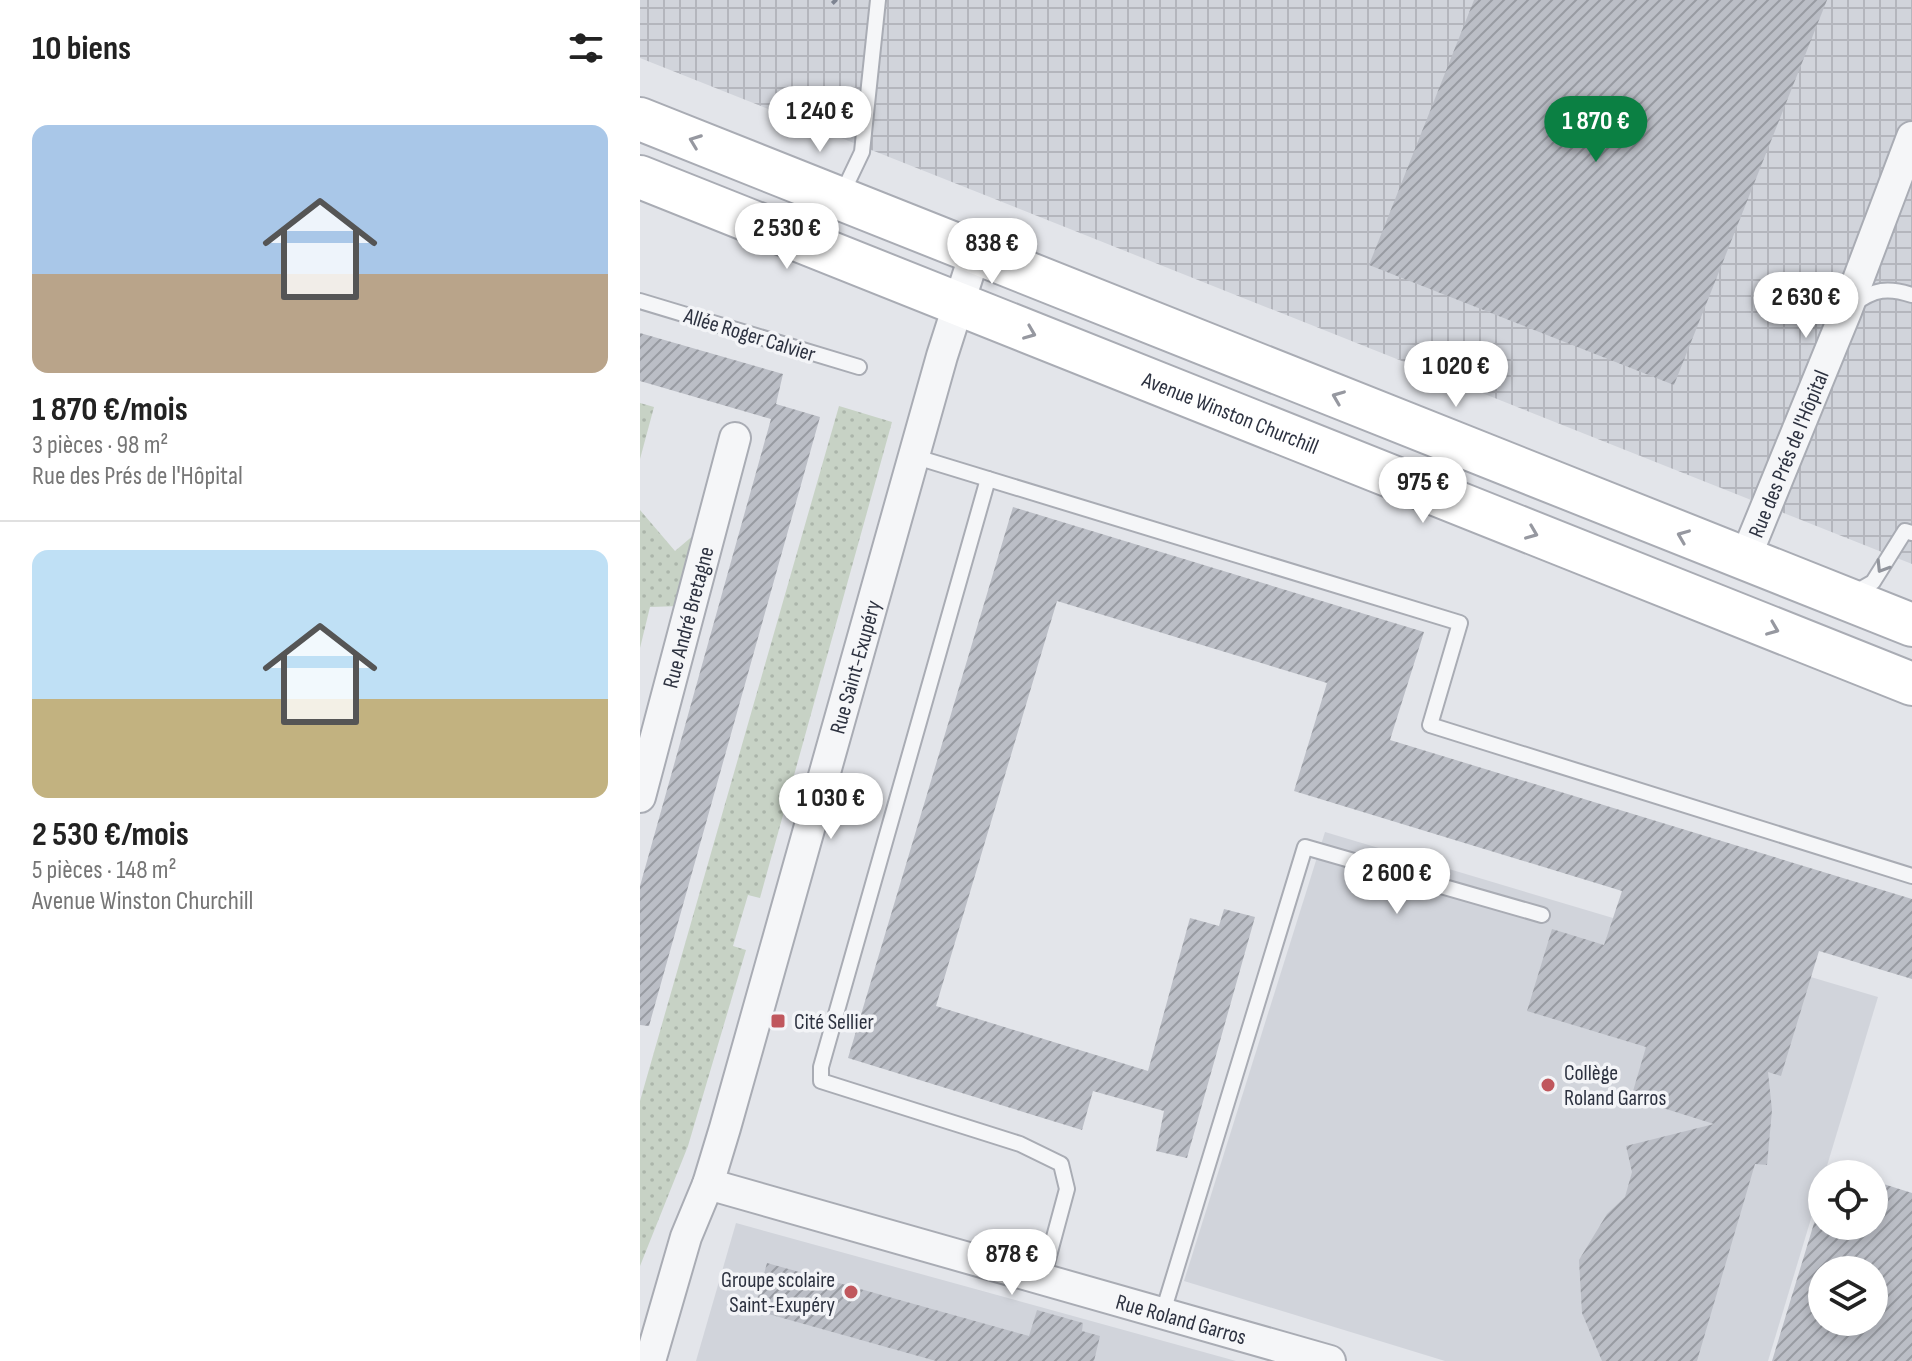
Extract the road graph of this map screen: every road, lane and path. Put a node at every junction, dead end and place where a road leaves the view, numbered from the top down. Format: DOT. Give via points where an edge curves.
graph roads {
  1 [pos="878,0"];
  2 [pos="640,119"];
  3 [pos="1912,137"];
  4 [pos="640,177"];
  5 [pos="840,198"];
  6 [pos="1912,199"];
  7 [pos="1882,212"];
  8 [pos="976,250"];
  9 [pos="1912,295"];
  10 [pos="640,301"];
  11 [pos="958,304"];
  12 [pos="1847,309"];
  13 [pos="859,367"];
  14 [pos="735,438"];
  15 [pos="913,456"];
  16 [pos="988,479"];
  17 [pos="1912,533"];
  18 [pos="1744,561"];
  19 [pos="1845,599"];
  20 [pos="1912,625"];
  21 [pos="1912,684"];
  22 [pos="652,711"];
  23 [pos="640,797"];
  24 [pos="1912,876"];
  25 [pos="1542,915"];
  26 [pos="708,1184"];
  27 [pos="1043,1278"];
  28 [pos="1163,1312"];
  29 [pos="650,1361"];
  30 [pos="1330,1361"];
  1 -- 5 [label="lane" via="862,152"];
  5 -- 2 [label="main road, one-way"];
  3 -- 7 [label="street, Rue des Prés de l'Hôpital"];
  4 -- 11 [label="main road, Avenue Winston Churchill"];
  5 -- 8 [label="main road"];
  6 -- 7 [label="street"];
  7 -- 12 [label="street, Rue des Prés de l'Hôpital"];
  8 -- 11 [label="street, Rue Saint-Exupéry"];
  18 -- 8 [label="main road, one-way"];
  9 -- 12 [label="lane" via="1892,288 1869,292"];
  10 -- 13 [label="lane, Allée Roger Calvier"];
  11 -- 15 [label="street, Rue Saint-Exupéry"];
  11 -- 21 [label="main road, Avenue Winston Churchill, one-way"];
  12 -- 18 [label="street, Rue des Prés de l'Hôpital"];
  14 -- 22 [label="street, Rue André Bretagne"];
  15 -- 16 [label="lane"];
  15 -- 26 [label="street, Rue Saint-Exupéry"];
  16 -- 24 [label="lane" via="1460,623 1430,725"];
  16 -- 27 [label="lane" via="821,1081 1020,1144 1061,1164 1067,1189"];
  17 -- 19 [label="lane, one-way" via="1905,531 1873,582"];
  18 -- 19 [label="main road"];
  19 -- 20 [label="main road"];
  22 -- 23 [label="street, Rue André Bretagne"];
  25 -- 28 [label="lane" via="1305,847"];
  26 -- 27 [label="street, Rue Roland Garros"];
  26 -- 29 [label="street, Rue Saint-Exupéry" via="686,1237"];
  27 -- 28 [label="street, Rue Roland Garros"];
  28 -- 30 [label="street, Rue Roland Garros"];
}
